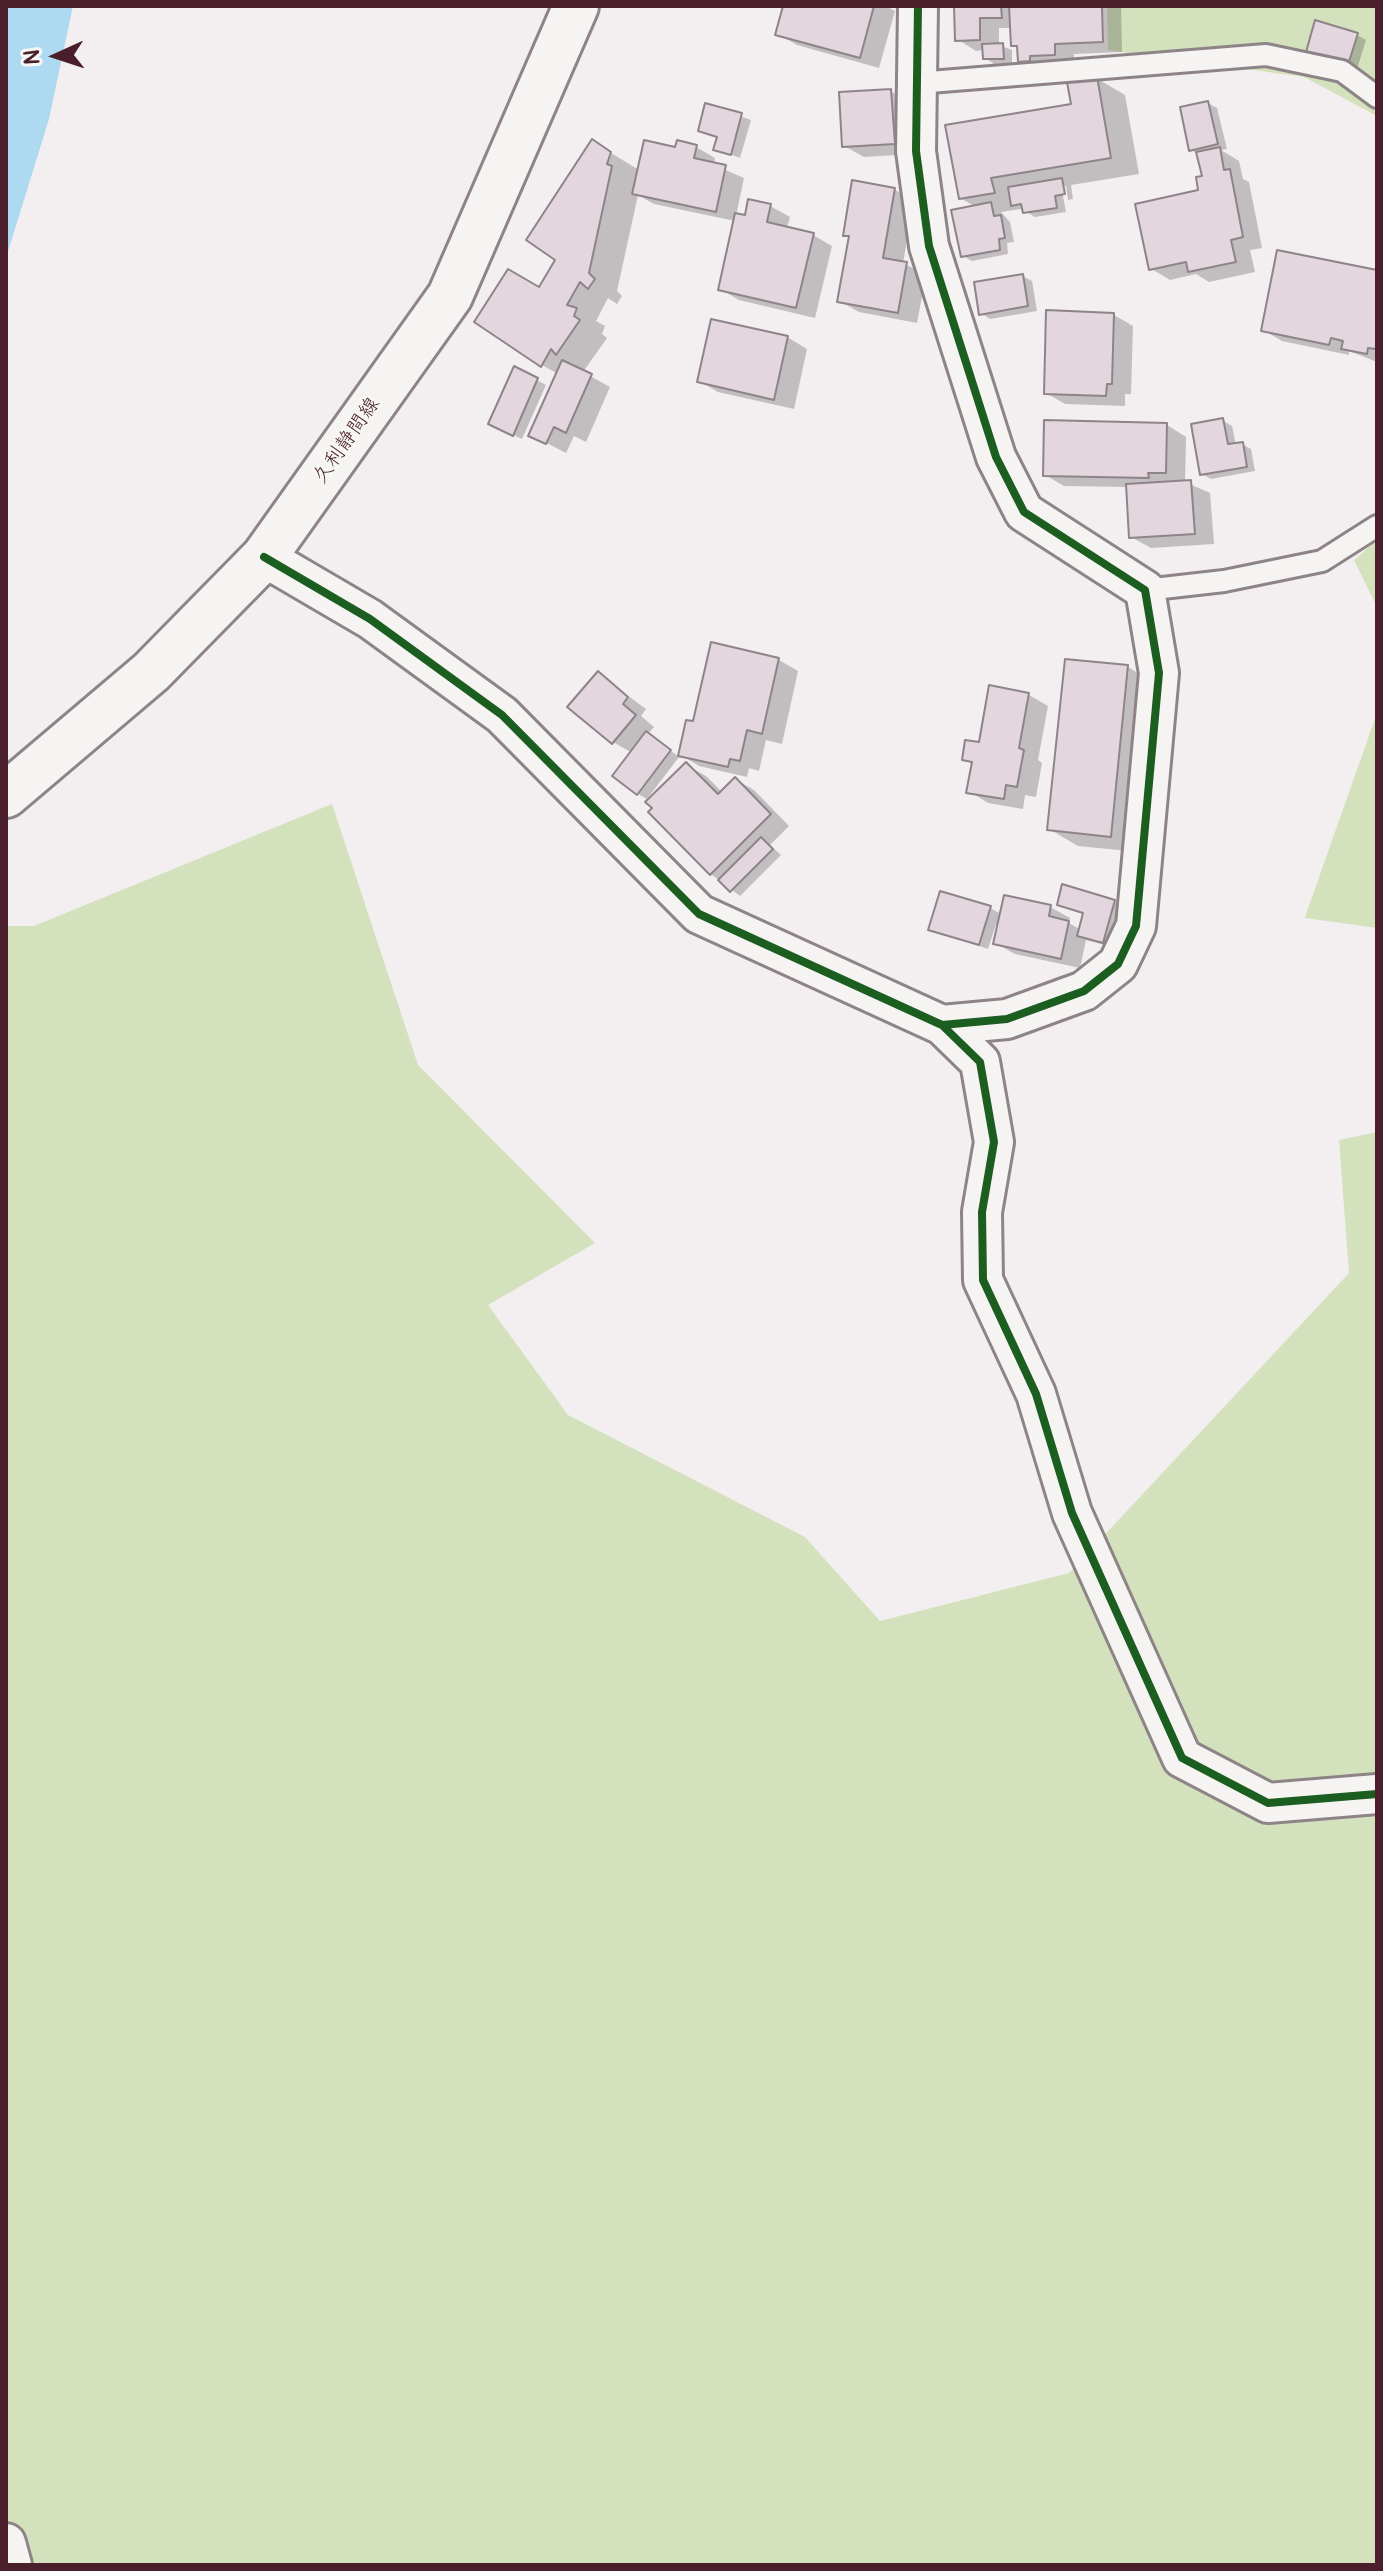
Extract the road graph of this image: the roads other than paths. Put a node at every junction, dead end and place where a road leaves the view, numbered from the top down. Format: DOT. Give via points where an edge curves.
graph roads {
  1 [pos="576,6"];
  2 [pos="918,6"];
  3 [pos="917,83"];
  4 [pos="1377,97"];
  5 [pos="1377,526"];
  6 [pos="264,557"];
  7 [pos="1145,590"];
  8 [pos="6,795"];
  9 [pos="942,1025"];
  10 [pos="1377,1794"];
  11 [pos="6,2543"];
  12 [pos="12,2565"];
  1 -- 6 [label="main road, 久利静間線" via="450,296"];
  2 -- 3 [label="street"];
  3 -- 4 [label="lane" via="1266,55 1342,71"];
  3 -- 7 [label="street" via="916,151 929,246 996,457 1024,512"];
  5 -- 7 [label="lane" via="1322,561"];
  6 -- 8 [label="main road, 久利静間線" via="151,672"];
  6 -- 9 [label="street" via="370,619 502,715 699,914"];
  7 -- 9 [label="street" via="1159,673 1136,926 1118,964 1084,991 1007,1019"];
  9 -- 10 [label="street" via="980,1062 994,1142 982,1212 983,1280 1036,1394 1072,1513 1182,1758 1268,1803"];
  11 -- 12 [label="street"];
}
